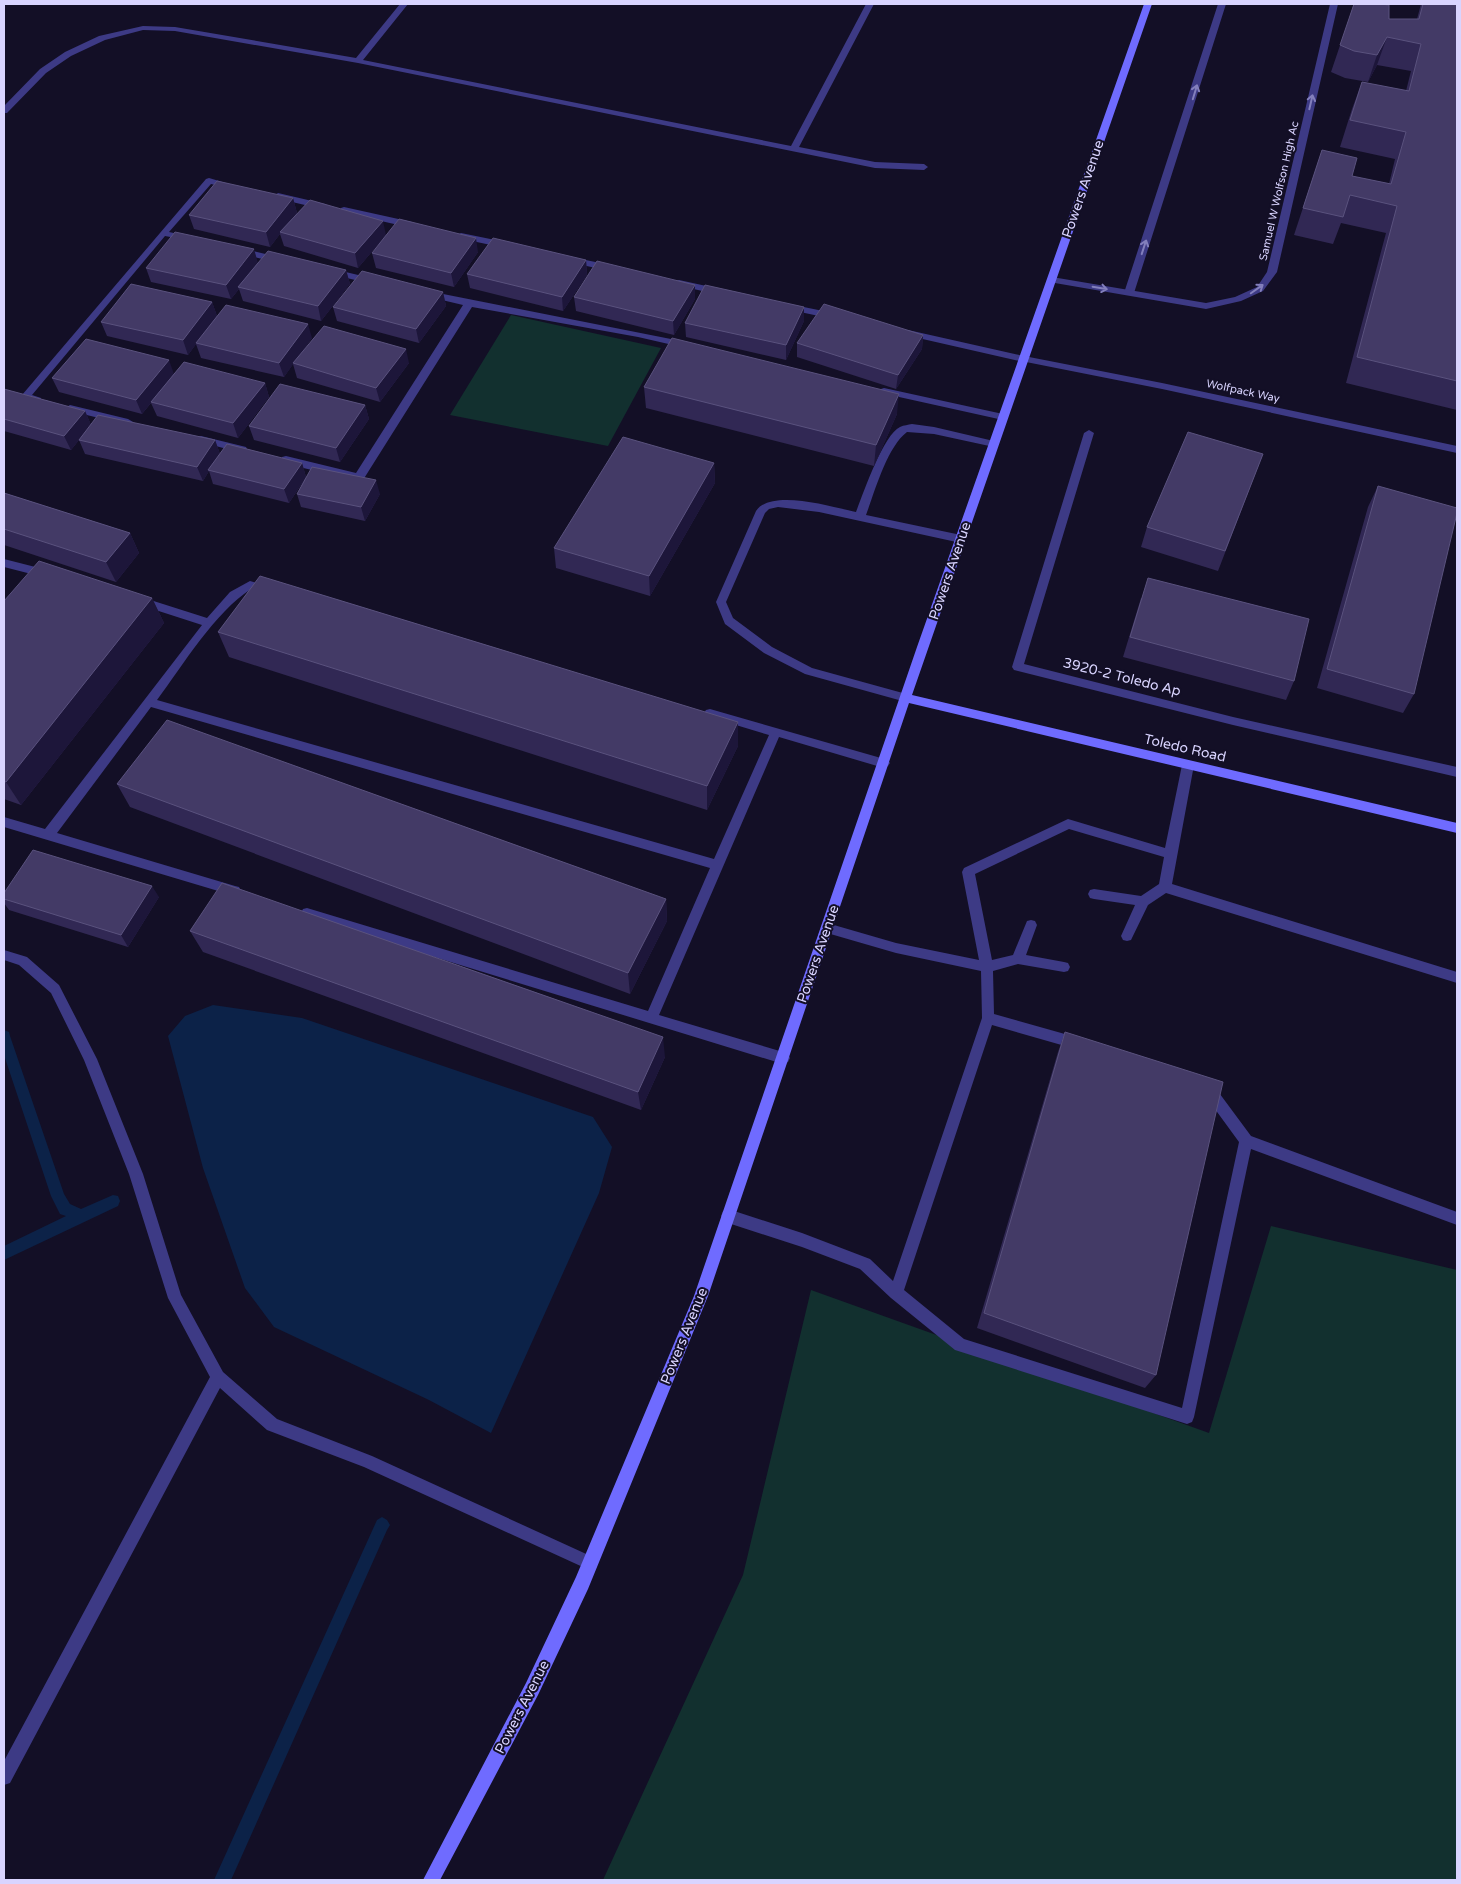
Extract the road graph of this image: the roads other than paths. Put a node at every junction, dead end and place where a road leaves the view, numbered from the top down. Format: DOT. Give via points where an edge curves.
graph roads {
  1 [pos="404,4"];
  2 [pos="870,4"];
  3 [pos="1148,4"];
  4 [pos="1222,4"];
  5 [pos="1334,4"];
  6 [pos="358,61"];
  7 [pos="4,111"];
  8 [pos="794,149"];
  9 [pos="924,167"];
  10 [pos="238,187"];
  11 [pos="267,194"];
  12 [pos="424,228"];
  13 [pos="163,233"];
  14 [pos="453,234"];
  15 [pos="201,242"];
  16 [pos="511,247"];
  17 [pos="230,248"];
  18 [pos="560,257"];
  19 [pos="288,262"];
  20 [pos="326,270"];
  21 [pos="619,270"];
  22 [pos="1052,280"];
  23 [pos="667,281"];
  24 [pos="383,284"];
  25 [pos="422,292"];
  26 [pos="725,293"];
  27 [pos="1129,293"];
  28 [pos="469,303"];
  29 [pos="784,306"];
  30 [pos="842,318"];
  31 [pos="900,331"];
  32 [pos="696,347"];
  33 [pos="1024,359"];
  34 [pos="878,390"];
  35 [pos="44,402"];
  36 [pos="63,406"];
  37 [pos="1003,417"];
  38 [pos="140,424"];
  39 [pos="1089,433"];
  40 [pos="187,436"];
  41 [pos="994,444"];
  42 [pos="1457,450"];
  43 [pos="254,452"];
  44 [pos="273,457"];
  45 [pos="860,517"];
  46 [pos="961,539"];
  47 [pos="4,562"];
  48 [pos="62,578"];
  49 [pos="278,594"];
  50 [pos="128,597"];
  51 [pos="209,623"];
  52 [pos="906,698"];
  53 [pos="149,702"];
  54 [pos="702,711"];
  55 [pos="776,732"];
  56 [pos="884,762"];
  57 [pos="1188,764"];
  58 [pos="1457,772"];
  59 [pos="4,822"];
  60 [pos="1457,828"];
  61 [pos="48,835"];
  62 [pos="1169,854"];
  63 [pos="717,865"];
  64 [pos="1165,887"];
  65 [pos="247,894"];
  66 [pos="1094,894"];
  67 [pos="1142,901"];
  68 [pos="293,909"];
  69 [pos="1031,924"];
  70 [pos="827,928"];
  71 [pos="1127,936"];
  72 [pos="4,955"];
  73 [pos="1018,959"];
  74 [pos="987,967"];
  75 [pos="1064,967"];
  76 [pos="1457,978"];
  77 [pos="651,1018"];
  78 [pos="988,1018"];
  79 [pos="1089,1047"];
  80 [pos="783,1058"];
  81 [pos="1200,1079"];
  82 [pos="1246,1141"];
  83 [pos="728,1216"];
  84 [pos="1457,1218"];
  85 [pos="896,1294"];
  86 [pos="218,1377"];
  87 [pos="590,1563"];
  88 [pos="4,1777"];
  89 [pos="431,1880"];
  1 -- 6 [label="street"];
  2 -- 8 [label="street"];
  3 -- 22 [label="street, Powers Avenue"];
  27 -- 4 [label="street, one-way"];
  27 -- 5 [label="street, Samuel W Wolfson High Ac, one-way" via="1206,306 1238,299 1260,289 1272,272"];
  6 -- 7 [label="street" via="175,29 143,28 102,38 68,54 43,71"];
  6 -- 8 [label="street"];
  8 -- 9 [label="street" via="875,165"];
  10 -- 13 [label="street" via="209,181"];
  11 -- 12 [label="street"];
  13 -- 15 [label="street"];
  13 -- 35 [label="street" via="25,397"];
  14 -- 16 [label="street"];
  17 -- 19 [label="street"];
  18 -- 21 [label="street"];
  20 -- 24 [label="street"];
  22 -- 27 [label="street, Samuel W Wolfson High Ac, one-way"];
  22 -- 33 [label="street, Powers Avenue"];
  23 -- 26 [label="street"];
  25 -- 28 [label="street"];
  28 -- 32 [label="street"];
  28 -- 44 [label="street" via="359,478"];
  29 -- 30 [label="street"];
  31 -- 33 [label="street, Wolfpack Way"];
  33 -- 37 [label="street, Powers Avenue"];
  33 -- 42 [label="street, Wolfpack Way"];
  34 -- 37 [label="street"];
  36 -- 38 [label="street"];
  37 -- 41 [label="street, Powers Avenue"];
  39 -- 58 [label="street, 3920-2 Toledo Ap" via="1018,667"];
  40 -- 43 [label="street"];
  41 -- 45 [label="street" via="912,427 902,429 892,439"];
  41 -- 46 [label="street, Powers Avenue"];
  45 -- 46 [label="street"];
  45 -- 52 [label="street" via="778,503 766,506 721,602 728,621 768,650 809,671"];
  46 -- 52 [label="street, Powers Avenue"];
  47 -- 48 [label="street"];
  49 -- 51 [label="street" via="250,585 234,595"];
  50 -- 51 [label="street"];
  51 -- 53 [label="street"];
  52 -- 56 [label="street, Powers Avenue"];
  52 -- 57 [label="street, Toledo Road"];
  53 -- 61 [label="street"];
  53 -- 63 [label="street"];
  54 -- 55 [label="street"];
  55 -- 56 [label="street"];
  55 -- 63 [label="street"];
  56 -- 70 [label="street, Powers Avenue"];
  57 -- 60 [label="street, Toledo Road"];
  57 -- 62 [label="street"];
  59 -- 61 [label="street"];
  61 -- 65 [label="street"];
  62 -- 64 [label="street"];
  62 -- 74 [label="street" via="1068,824 968,872"];
  63 -- 77 [label="street"];
  64 -- 67 [label="street"];
  64 -- 76 [label="street"];
  66 -- 67 [label="street"];
  67 -- 71 [label="street"];
  68 -- 77 [label="street"];
  69 -- 73 [label="street"];
  70 -- 74 [label="street" via="896,948"];
  70 -- 80 [label="street, Powers Avenue"];
  72 -- 86 [label="street" via="23,961 55,989 90,1059 136,1174 175,1298"];
  73 -- 74 [label="street"];
  73 -- 75 [label="street"];
  74 -- 78 [label="street"];
  77 -- 80 [label="street"];
  78 -- 79 [label="street"];
  78 -- 85 [label="street"];
  80 -- 83 [label="street, Powers Avenue"];
  81 -- 82 [label="street"];
  82 -- 84 [label="street"];
  82 -- 85 [label="street" via="1187,1417 960,1345"];
  83 -- 85 [label="street" via="865,1264"];
  83 -- 87 [label="street, Powers Avenue" via="701,1296"];
  86 -- 87 [label="street" via="272,1425 367,1461"];
  86 -- 88 [label="street"];
  87 -- 89 [label="street, Powers Avenue" via="532,1689"];
}
